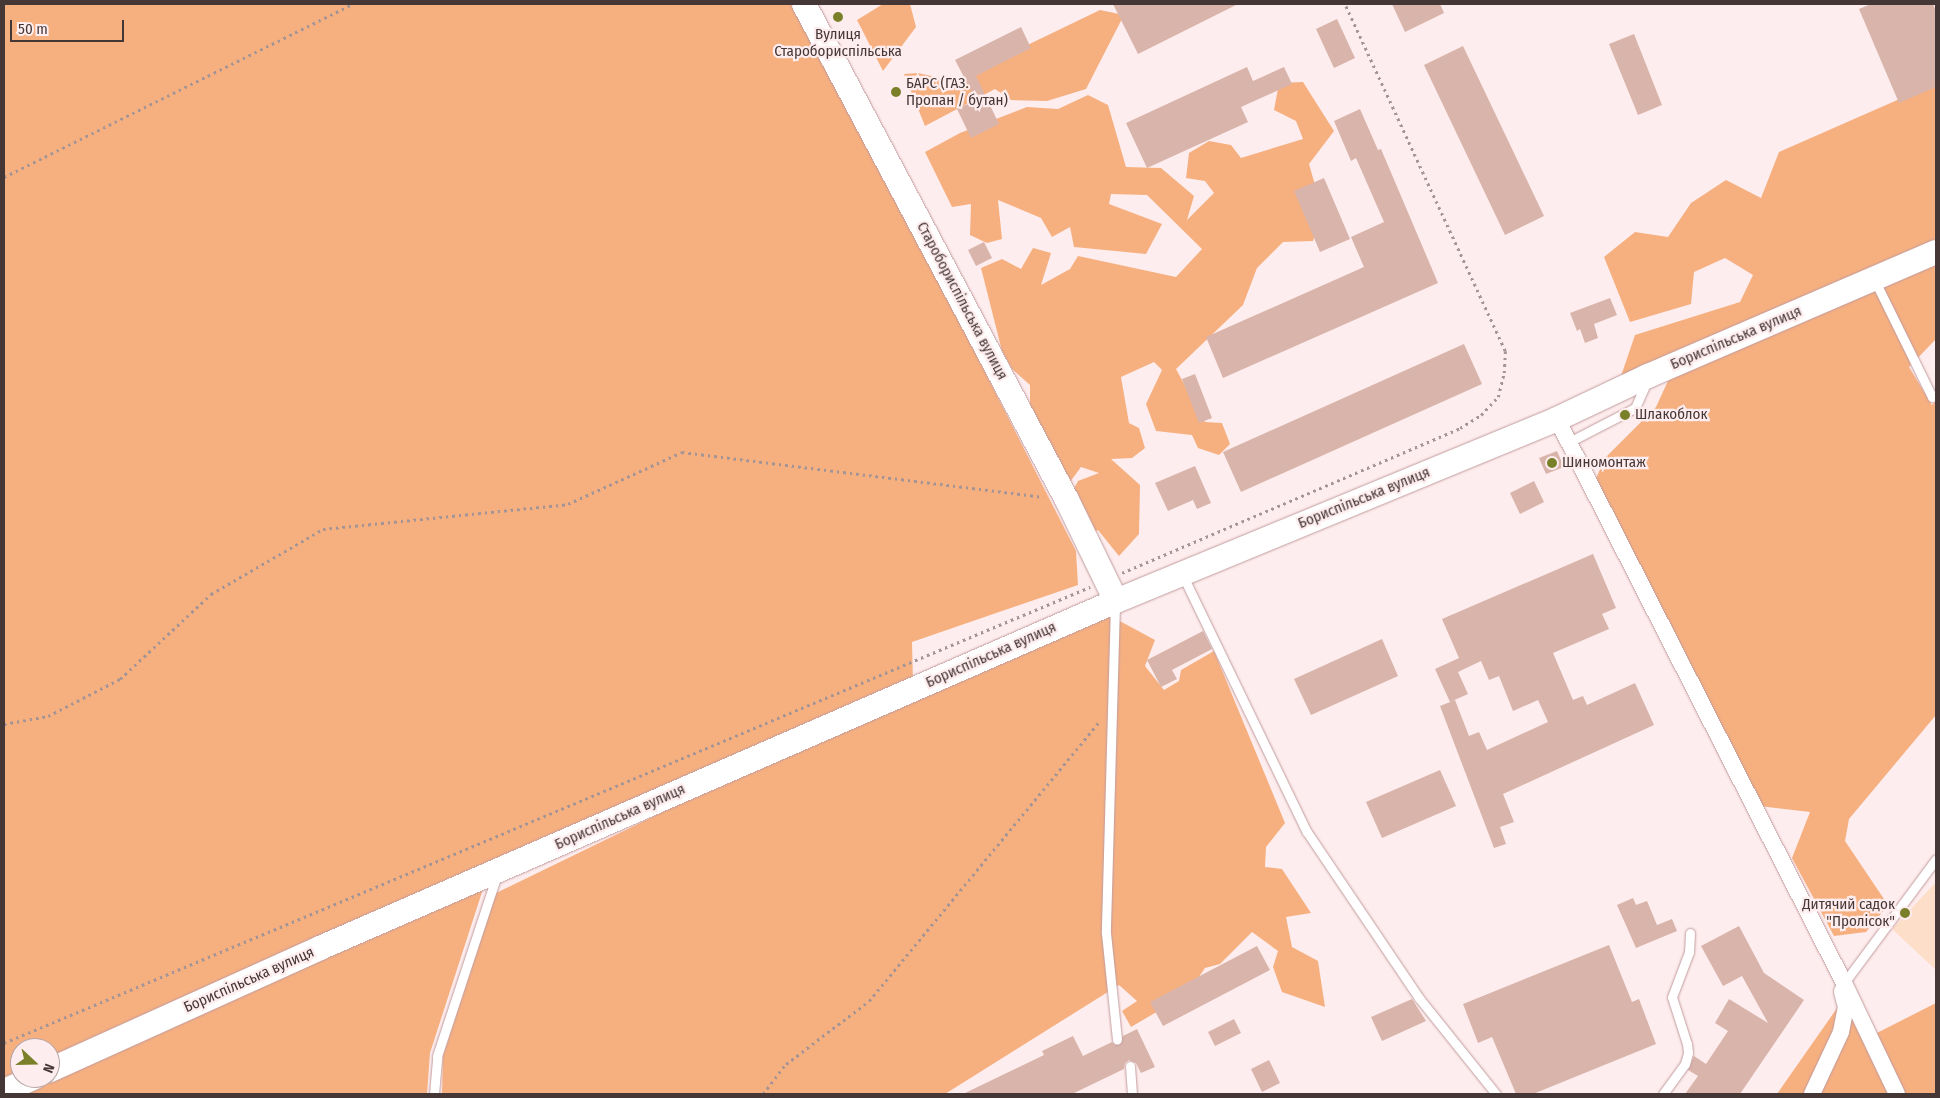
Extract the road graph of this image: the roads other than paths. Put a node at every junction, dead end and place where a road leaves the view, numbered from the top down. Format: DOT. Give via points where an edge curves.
graph roads {
  1 [pos="804,4"];
  2 [pos="1936,252"];
  3 [pos="1874,279"];
  4 [pos="1648,376"];
  5 [pos="1936,395"];
  6 [pos="1557,419"];
  7 [pos="1568,442"];
  8 [pos="1181,573"];
  9 [pos="1111,591"];
  10 [pos="1936,859"];
  11 [pos="498,870"];
  12 [pos="1690,934"];
  13 [pos="1835,968"];
  14 [pos="1844,983"];
  15 [pos="1117,1039"];
  16 [pos="60,1066"];
  17 [pos="1130,1066"];
  18 [pos="434,1094"];
  19 [pos="1132,1094"];
  20 [pos="1496,1094"];
  21 [pos="1663,1094"];
  22 [pos="1812,1094"];
  23 [pos="1897,1094"];
  1 -- 9 [label="main road, Старобориспільська вулиця" via="1067,500"];
  2 -- 3 [label="main road, Бориспільська вулиця"];
  3 -- 4 [label="main road, Бориспільська вулиця"];
  3 -- 5 [label="lane" via="1932,397"];
  4 -- 6 [label="main road, Бориспільська вулиця"];
  4 -- 7 [label="lane" via="1635,408"];
  6 -- 7 [label="street"];
  6 -- 8 [label="main road, Бориспільська вулиця"];
  7 -- 13 [label="street"];
  8 -- 9 [label="main road, Бориспільська вулиця"];
  8 -- 20 [label="lane" via="1307,832 1419,998"];
  9 -- 11 [label="main road, Бориспільська вулиця"];
  9 -- 15 [label="lane" via="1112,707 1106,934"];
  10 -- 14 [label="lane"];
  11 -- 16 [label="main road, Бориспільська вулиця"];
  11 -- 18 [label="lane" via="437,1056"];
  12 -- 21 [label="lane" via="1688,952 1672,997 1688,1053 1685,1064"];
  13 -- 14 [label="street"];
  13 -- 22 [label="street" via="1846,1008 1841,1032"];
  14 -- 23 [label="street"];
  17 -- 19 [label="lane"];
}
